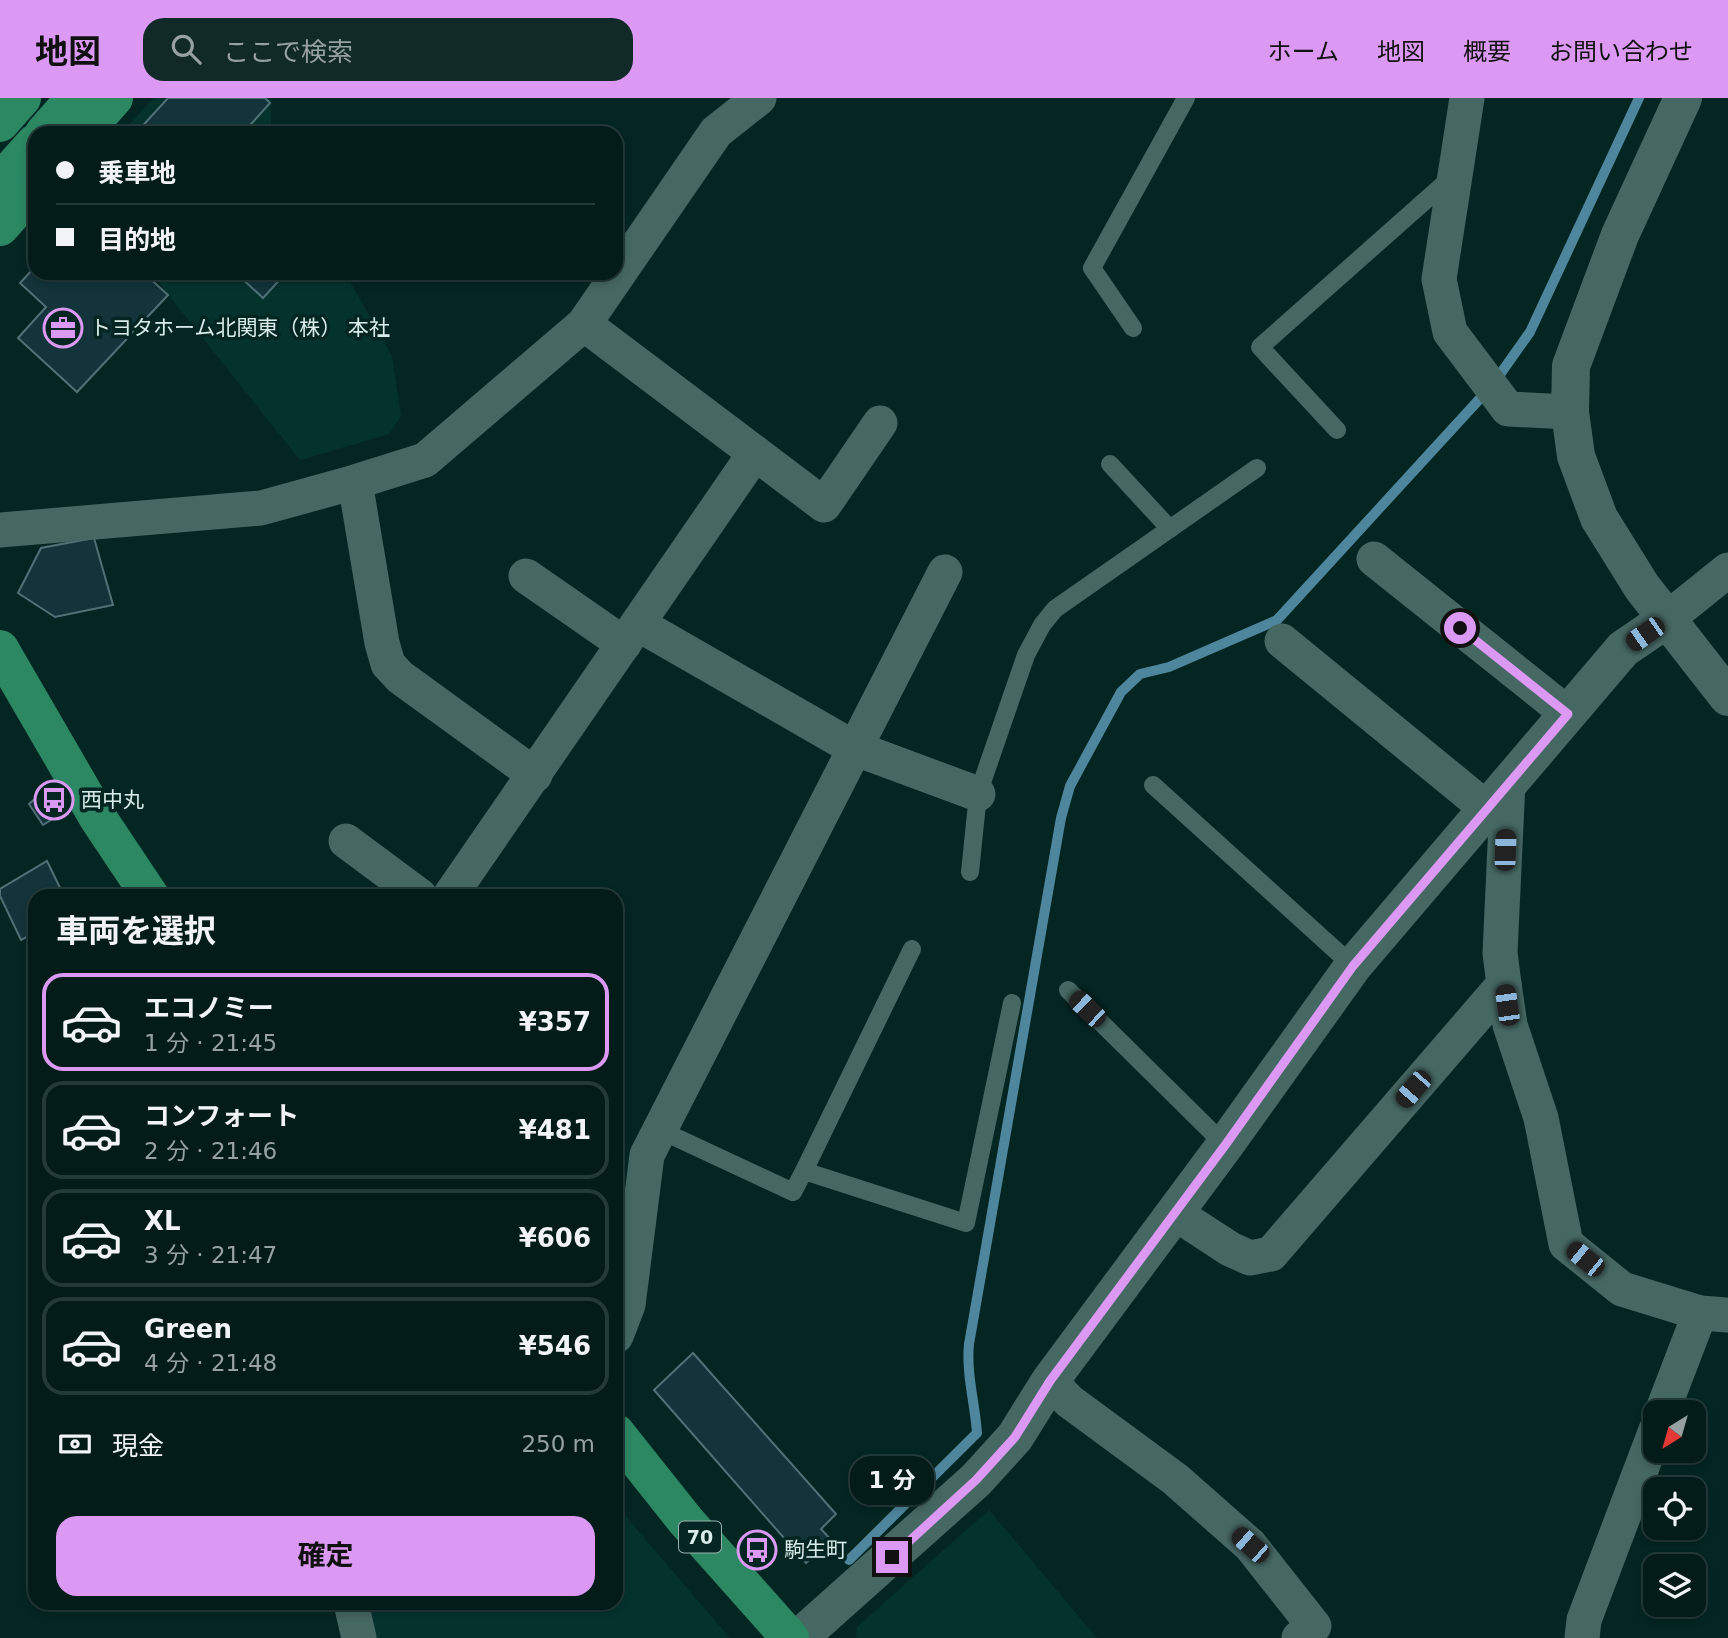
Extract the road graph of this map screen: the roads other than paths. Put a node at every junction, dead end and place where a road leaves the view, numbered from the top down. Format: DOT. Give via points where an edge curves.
graph roads {
  1 [pos="22,98"];
  2 [pos="75,98"];
  3 [pos="114,98"];
  4 [pos="759,98"];
  5 [pos="1186,98"];
  6 [pos="1467,98"];
  7 [pos="1682,98"];
  8 [pos="0,122"];
  9 [pos="50,126"];
  10 [pos="89,126"];
  11 [pos="28,151"];
  12 [pos="1455,174"];
  13 [pos="0,182"];
  14 [pos="28,196"];
  15 [pos="0,227"];
  16 [pos="623,267"];
  17 [pos="614,280"];
  18 [pos="584,324"];
  19 [pos="1133,328"];
  20 [pos="1570,412"];
  21 [pos="880,423"];
  22 [pos="1337,430"];
  23 [pos="755,453"];
  24 [pos="1110,464"];
  25 [pos="1257,468"];
  26 [pos="355,482"];
  27 [pos="1170,529"];
  28 [pos="0,530"];
  29 [pos="1374,559"];
  30 [pos="1728,570"];
  31 [pos="945,572"];
  32 [pos="526,576"];
  33 [pos="1667,619"];
  34 [pos="631,634"];
  35 [pos="1282,641"];
  36 [pos="0,649"];
  37 [pos="1728,697"];
  38 [pos="1568,714"];
  39 [pos="854,748"];
  40 [pos="535,775"];
  41 [pos="1153,785"];
  42 [pos="978,794"];
  43 [pos="1497,795"];
  44 [pos="346,841"];
  45 [pos="970,872"];
  46 [pos="145,889"];
  47 [pos="411,889"];
  48 [pos="455,889"];
  49 [pos="912,949"];
  50 [pos="1353,966"];
  51 [pos="1504,984"];
  52 [pos="1068,990"];
  53 [pos="1012,1003"];
  54 [pos="660,1129"];
  55 [pos="1226,1144"];
  56 [pos="804,1171"];
  57 [pos="1175,1213"];
  58 [pos="1714,1314"];
  59 [pos="623,1318"];
  60 [pos="1050,1381"];
  61 [pos="1668,1400"];
  62 [pos="623,1442"];
  63 [pos="1643,1463"];
  64 [pos="353,1610"];
  65 [pos="359,1638"];
  66 [pos="790,1638"];
  67 [pos="799,1638"];
  68 [pos="1300,1638"];
  69 [pos="1582,1638"];
  1 -- 8 [label="main road"];
  2 -- 9 [label="main road"];
  3 -- 10 [label="main road"];
  4 -- 16 [label="street" via="716,132"];
  5 -- 19 [label="lane" via="1092,268"];
  6 -- 12 [label="street"];
  7 -- 20 [label="street" via="1620,235 1571,366"];
  11 -- 13 [label="main road"];
  12 -- 20 [label="street" via="1439,279 1450,332 1508,409"];
  12 -- 22 [label="lane" via="1261,347"];
  14 -- 15 [label="main road"];
  17 -- 18 [label="street"];
  18 -- 23 [label="street"];
  18 -- 26 [label="street" via="425,460"];
  20 -- 33 [label="street" via="1576,456 1599,518"];
  21 -- 23 [label="street" via="824,505"];
  23 -- 34 [label="street"];
  24 -- 27 [label="lane"];
  25 -- 27 [label="lane"];
  26 -- 28 [label="street" via="261,508"];
  26 -- 40 [label="street" via="388,664"];
  27 -- 42 [label="lane" via="1055,609 1042,625 1026,655"];
  29 -- 38 [label="street"];
  30 -- 33 [label="street"];
  31 -- 39 [label="street"];
  32 -- 34 [label="street"];
  33 -- 37 [label="street"];
  33 -- 38 [label="street" via="1623,649"];
  34 -- 39 [label="street"];
  34 -- 40 [label="street"];
  35 -- 43 [label="street"];
  36 -- 46 [label="main road"];
  38 -- 43 [label="street"];
  39 -- 42 [label="street"];
  39 -- 54 [label="street"];
  40 -- 48 [label="street"];
  41 -- 50 [label="lane"];
  42 -- 45 [label="lane"];
  43 -- 50 [label="street"];
  43 -- 51 [label="street"];
  44 -- 47 [label="street"];
  49 -- 56 [label="lane"];
  50 -- 55 [label="street"];
  51 -- 57 [label="street" via="1270,1254 1250,1258"];
  51 -- 58 [label="street" via="1510,1026 1541,1118 1566,1244 1622,1289"];
  52 -- 55 [label="lane"];
  53 -- 56 [label="lane" via="966,1223"];
  54 -- 56 [label="lane" via="793,1192"];
  54 -- 59 [label="street" via="647,1155"];
  55 -- 57 [label="street"];
  57 -- 60 [label="street"];
  58 -- 61 [label="street"];
  60 -- 67 [label="street" via="1015,1437 976,1480"];
  60 -- 68 [label="street" via="1250,1545 1314,1626"];
  62 -- 66 [label="main road, 70"];
  63 -- 69 [label="street" via="1584,1620"];
  64 -- 65 [label="street"];
}
